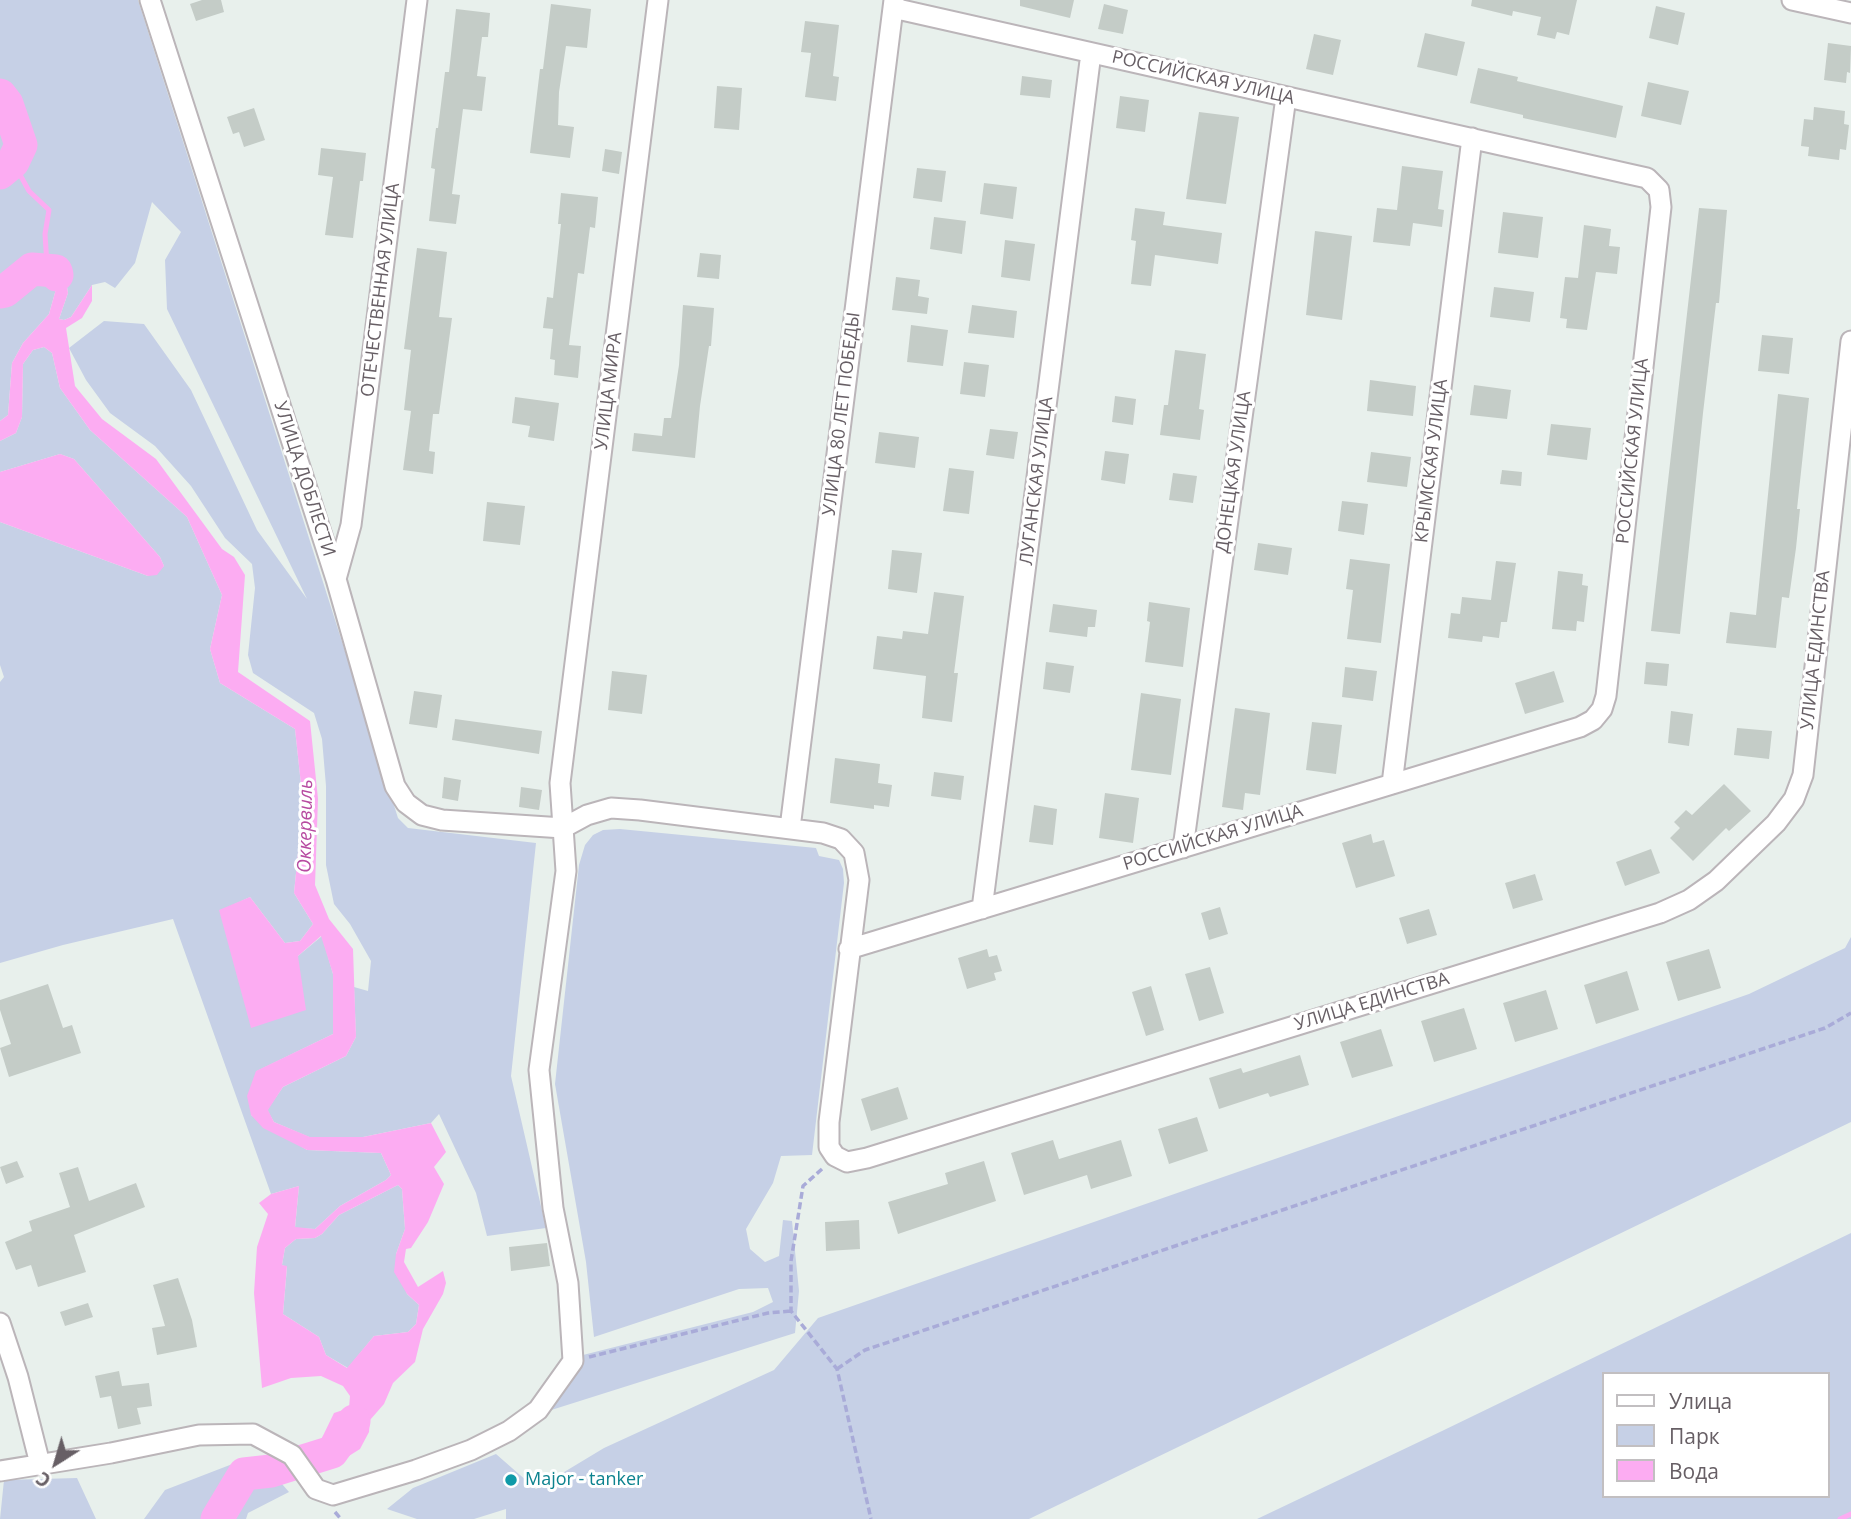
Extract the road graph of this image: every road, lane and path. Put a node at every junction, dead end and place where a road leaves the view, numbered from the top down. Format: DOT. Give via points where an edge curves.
graph roads {
  1 [pos="150,0"];
  2 [pos="417,0"];
  3 [pos="658,0"];
  4 [pos="1793,0"];
  5 [pos="893,4"];
  6 [pos="1851,13"];
  7 [pos="1091,53"];
  8 [pos="1286,96"];
  9 [pos="1472,138"];
  10 [pos="1851,341"];
  11 [pos="336,579"];
  12 [pos="1392,784"];
  13 [pos="564,828"];
  14 [pos="790,828"];
  15 [pos="1183,848"];
  16 [pos="982,909"];
  17 [pos="849,949"];
  18 [pos="1851,1013"];
  19 [pos="835,1156"];
  20 [pos="791,1311"];
  21 [pos="0,1323"];
  22 [pos="573,1361"];
  23 [pos="837,1369"];
  24 [pos="40,1464"];
  25 [pos="0,1471"];
  26 [pos="871,1519"];
  1 -- 11 [label="street, УЛИЦА ДОБЛЕСТИ"];
  2 -- 11 [label="street, ОТЕЧЕСТВЕННАЯ УЛИЦА" via="351,525"];
  3 -- 13 [label="street, УЛИЦА МИРА" via="560,783"];
  4 -- 6 [label="street"];
  5 -- 7 [label="street, РОССИЙСКАЯ УЛИЦА"];
  5 -- 14 [label="street, УЛИЦА 80 ЛЕТ ПОБЕДЫ"];
  7 -- 8 [label="street, РОССИЙСКАЯ УЛИЦА"];
  7 -- 16 [label="street, ЛУГАНСКАЯ УЛИЦА"];
  8 -- 9 [label="street, РОССИЙСКАЯ УЛИЦА"];
  8 -- 15 [label="street, ДОНЕЦКАЯ УЛИЦА"];
  9 -- 12 [label="street, КРЫМСКАЯ УЛИЦА"];
  9 -- 12 [label="street, РОССИЙСКАЯ УЛИЦА" via="1647,178 1659,190 1661,207 1606,696 1593,720 1580,727"];
  10 -- 19 [label="street, УЛИЦА ЕДИНСТВА" via="1802,775 1794,799 1776,823 1716,881 1660,913 867,1158 847,1162"];
  11 -- 13 [label="street, УЛИЦА ДОБЛЕСТИ" via="395,786 406,803 422,815 442,820"];
  12 -- 15 [label="street, РОССИЙСКАЯ УЛИЦА"];
  13 -- 14 [label="street" via="611,808"];
  13 -- 22 [label="street, УЛИЦА МИРА" via="566,871 539,1070 553,1208 568,1283"];
  14 -- 17 [label="street" via="841,839 855,853 859,880"];
  15 -- 16 [label="street, РОССИЙСКАЯ УЛИЦА"];
  16 -- 17 [label="street, РОССИЙСКАЯ УЛИЦА"];
  17 -- 19 [label="street" via="829,1122 829,1147"];
  18 -- 23 [label="path" via="1825,1028 865,1350"];
  19 -- 20 [label="path" via="803,1186 790,1261"];
  20 -- 22 [label="path"];
  20 -- 23 [label="path"];
  21 -- 24 [label="street" via="19,1377"];
  22 -- 24 [label="street" via="538,1410 509,1431 416,1470 333,1495 316,1489 292,1455 253,1434 199,1435"];
  23 -- 26 [label="path"];
  24 -- 25 [label="street"];
}
